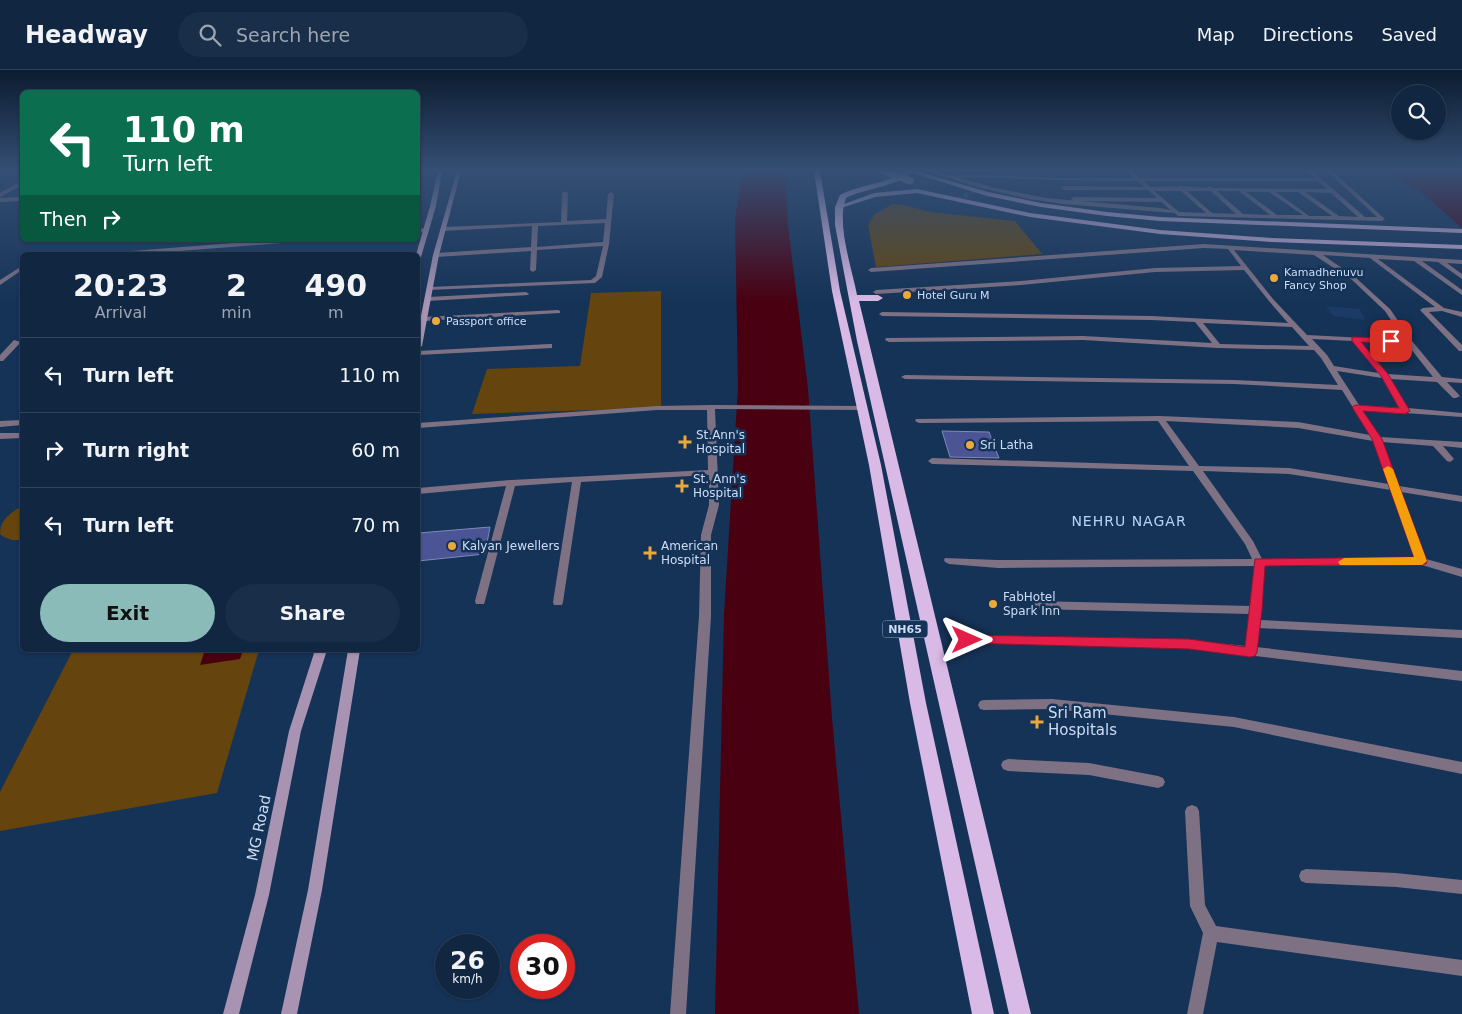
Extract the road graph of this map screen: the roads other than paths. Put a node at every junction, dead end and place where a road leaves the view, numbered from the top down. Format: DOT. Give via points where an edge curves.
graph roads {
  1 [pos="430,215"];
  2 [pos="448,215"];
  3 [pos="564,215"];
  4 [pos="609,215"];
  5 [pos="824,215"];
  6 [pos="839,215"];
  7 [pos="1030,215"];
  8 [pos="1059,215"];
  9 [pos="1086,215"];
  10 [pos="1119,215"];
  11 [pos="1243,215"];
  12 [pos="1335,215"];
  13 [pos="1360,215"];
  14 [pos="1378,215"];
  15 [pos="1275,216"];
  16 [pos="1308,216"];
  17 [pos="1338,217"];
  18 [pos="1363,218"];
  19 [pos="609,221"];
  20 [pos="564,223"];
  21 [pos="535,224"];
  22 [pos="1313,226"];
  23 [pos="443,229"];
  24 [pos="420,230"];
  25 [pos="426,230"];
  26 [pos="1462,231"];
  27 [pos="246,242"];
  28 [pos="1364,242"];
  29 [pos="222,243"];
  30 [pos="606,244"];
  31 [pos="1229,247"];
  32 [pos="1462,247"];
  33 [pos="533,248"];
  34 [pos="135,252"];
  35 [pos="419,252"];
  36 [pos="1316,253"];
  37 [pos="436,255"];
  38 [pos="1372,256"];
  39 [pos="1416,259"];
  40 [pos="1440,261"];
  41 [pos="1462,262"];
  42 [pos="1245,268"];
  43 [pos="20,269"];
  44 [pos="533,270"];
  45 [pos="871,270"];
  46 [pos="1462,276"];
  47 [pos="0,283"];
  48 [pos="430,289"];
  49 [pos="1462,293"];
  50 [pos="526,294"];
  51 [pos="877,295"];
  52 [pos="854,298"];
  53 [pos="428,299"];
  54 [pos="1442,309"];
  55 [pos="558,312"];
  56 [pos="882,314"];
  57 [pos="1462,315"];
  58 [pos="423,319"];
  59 [pos="1197,320"];
  60 [pos="1294,325"];
  61 [pos="420,335"];
  62 [pos="1305,337"];
  63 [pos="1355,339"];
  64 [pos="889,340"];
  65 [pos="17,342"];
  66 [pos="1409,342"];
  67 [pos="549,346"];
  68 [pos="1218,346"];
  69 [pos="1314,348"];
  70 [pos="1462,349"];
  71 [pos="420,352"];
  72 [pos="0,358"];
  73 [pos="1331,368"];
  74 [pos="1385,376"];
  75 [pos="905,377"];
  76 [pos="1440,380"];
  77 [pos="1462,381"];
  78 [pos="1344,388"];
  79 [pos="1456,396"];
  80 [pos="715,407"];
  81 [pos="1356,407"];
  82 [pos="854,409"];
  83 [pos="1405,411"];
  84 [pos="1462,415"];
  85 [pos="1160,418"];
  86 [pos="919,421"];
  87 [pos="20,423"];
  88 [pos="0,424"];
  89 [pos="420,425"];
  90 [pos="0,436"];
  91 [pos="20,436"];
  92 [pos="1377,439"];
  93 [pos="1435,444"];
  94 [pos="1462,445"];
  95 [pos="1450,460"];
  96 [pos="932,461"];
  97 [pos="876,465"];
  98 [pos="893,467"];
  99 [pos="1194,467"];
  100 [pos="713,472"];
  101 [pos="577,480"];
  102 [pos="511,483"];
  103 [pos="1395,490"];
  104 [pos="420,491"];
  105 [pos="1462,499"];
  106 [pos="949,560"];
  107 [pos="1422,561"];
  108 [pos="1259,562"];
  109 [pos="1462,573"];
  110 [pos="480,601"];
  111 [pos="558,602"];
  112 [pos="1036,605"];
  113 [pos="1256,610"];
  114 [pos="1254,624"];
  115 [pos="1462,634"];
  116 [pos="967,640"];
  117 [pos="320,652"];
  118 [pos="354,652"];
  119 [pos="1250,652"];
  120 [pos="1462,676"];
  121 [pos="984,705"];
  122 [pos="1008,766"];
  123 [pos="1462,768"];
  124 [pos="1158,782"];
  125 [pos="1192,811"];
  126 [pos="1306,876"];
  127 [pos="1462,887"];
  128 [pos="1211,933"];
  129 [pos="1462,968"];
  130 [pos="231,1014"];
  131 [pos="289,1014"];
  132 [pos="678,1014"];
  133 [pos="983,1014"];
  134 [pos="1020,1014"];
  135 [pos="1195,1014"];
  1 -- 25 [label="main road"];
  2 -- 23 [label="main road"];
  3 -- 20 [label="street"];
  4 -- 19 [label="street"];
  5 -- 82 [label="highway, NH65"];
  6 -- 52 [label="highway, NH65"];
  7 -- 28 [label="main road" via="1130,229 1272,240"];
  8 -- 28 [label="main road, bridge" via="1155,228"];
  9 -- 22 [label="main road" via="1206,226"];
  10 -- 22 [label="main road"];
  11 -- 15 [label="street"];
  12 -- 17 [label="street"];
  13 -- 18 [label="street"];
  14 -- 18 [label="street" via="1382,219"];
  15 -- 16 [label="street"];
  16 -- 17 [label="street"];
  17 -- 18 [label="street"];
  19 -- 20 [label="street"];
  19 -- 30 [label="street"];
  20 -- 21 [label="street"];
  21 -- 23 [label="street"];
  21 -- 33 [label="street"];
  22 -- 26 [label="main road"];
  23 -- 37 [label="main road"];
  24 -- 25 [label="street"];
  25 -- 35 [label="main road"];
  27 -- 29 [label="street"];
  28 -- 32 [label="main road"];
  29 -- 34 [label="street"];
  30 -- 33 [label="street"];
  30 -- 48 [label="street" via="599,277 593,282"];
  31 -- 36 [label="street"];
  31 -- 42 [label="street"];
  31 -- 45 [label="street" via="1204,246"];
  33 -- 37 [label="street"];
  33 -- 44 [label="street"];
  36 -- 38 [label="street"];
  36 -- 66 [label="street" via="1353,278 1388,310"];
  37 -- 48 [label="main road"];
  38 -- 39 [label="street"];
  38 -- 54 [label="street"];
  39 -- 40 [label="street"];
  39 -- 49 [label="street"];
  40 -- 41 [label="street"];
  40 -- 46 [label="street"];
  42 -- 51 [label="street" via="1155,270"];
  42 -- 60 [label="street"];
  43 -- 47 [label="street"];
  48 -- 53 [label="main road"];
  50 -- 53 [label="street"];
  51 -- 52 [label="highway"];
  52 -- 98 [label="highway, NH65"];
  53 -- 58 [label="main road"];
  54 -- 57 [label="street"];
  54 -- 70 [label="street" via="1423,310"];
  55 -- 58 [label="street"];
  56 -- 59 [label="street"];
  58 -- 61 [label="main road"];
  59 -- 60 [label="street"];
  59 -- 68 [label="street"];
  60 -- 62 [label="street"];
  62 -- 63 [label="street"];
  62 -- 69 [label="street"];
  63 -- 66 [label="street"];
  63 -- 74 [label="street"];
  64 -- 68 [label="street" via="1083,338"];
  65 -- 72 [label="street"];
  66 -- 76 [label="street"];
  67 -- 71 [label="street"];
  68 -- 69 [label="street"];
  69 -- 73 [label="street"];
  73 -- 74 [label="street"];
  73 -- 78 [label="street"];
  74 -- 76 [label="street"];
  74 -- 83 [label="street"];
  75 -- 78 [label="street" via="1234,382"];
  76 -- 77 [label="street"];
  76 -- 79 [label="street"];
  78 -- 81 [label="street"];
  80 -- 82 [label="street"];
  80 -- 89 [label="street" via="580,412"];
  80 -- 100 [label="street"];
  81 -- 83 [label="street"];
  81 -- 92 [label="street"];
  82 -- 97 [label="highway, NH65"];
  83 -- 84 [label="street"];
  85 -- 86 [label="street"];
  85 -- 92 [label="street" via="1298,425"];
  85 -- 99 [label="street"];
  87 -- 88 [label="street"];
  90 -- 91 [label="street"];
  92 -- 93 [label="street"];
  92 -- 103 [label="street"];
  93 -- 94 [label="street"];
  93 -- 95 [label="street"];
  96 -- 99 [label="street"];
  97 -- 98 [label="highway"];
  97 -- 133 [label="highway, NH65" via="918,703"];
  98 -- 134 [label="highway, NH65"];
  99 -- 103 [label="street" via="1289,471"];
  99 -- 108 [label="street"];
  100 -- 101 [label="street"];
  100 -- 132 [label="street" via="714,505 706,535 706,616"];
  101 -- 102 [label="street"];
  101 -- 111 [label="street"];
  102 -- 104 [label="street"];
  102 -- 110 [label="street"];
  103 -- 105 [label="street"];
  103 -- 107 [label="street"];
  106 -- 108 [label="street" via="998,564"];
  107 -- 108 [label="street"];
  107 -- 109 [label="street"];
  108 -- 113 [label="street"];
  112 -- 113 [label="street"];
  113 -- 114 [label="street"];
  114 -- 115 [label="street"];
  114 -- 119 [label="street"];
  116 -- 119 [label="street" via="1189,644"];
  117 -- 130 [label="main road, MG Road" via="295,731 262,895"];
  118 -- 131 [label="main road" via="315,890"];
  119 -- 120 [label="street"];
  121 -- 123 [label="street" via="1052,704 1234,722"];
  122 -- 124 [label="street" via="1089,769"];
  125 -- 128 [label="street" via="1198,906"];
  126 -- 127 [label="street"];
  128 -- 129 [label="street"];
  128 -- 135 [label="street"];
}
